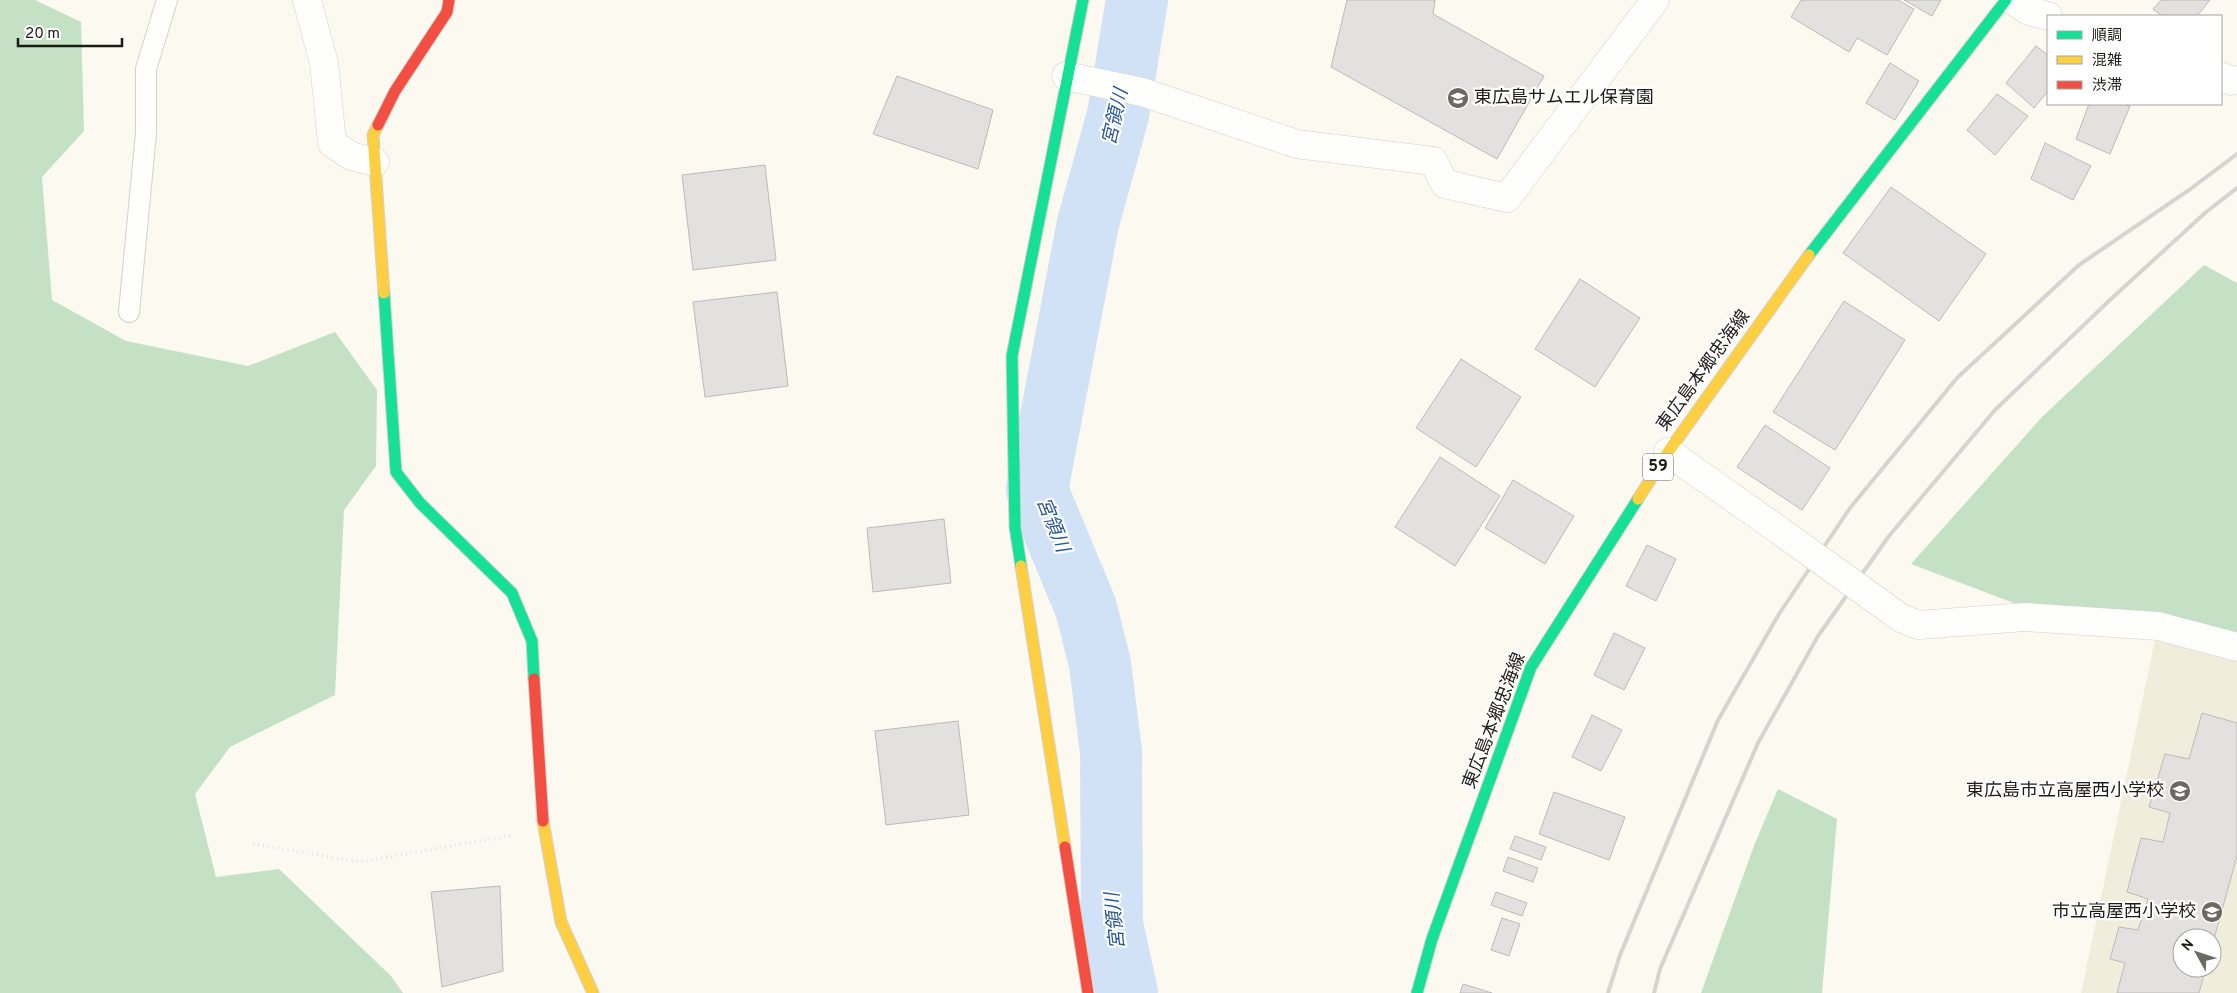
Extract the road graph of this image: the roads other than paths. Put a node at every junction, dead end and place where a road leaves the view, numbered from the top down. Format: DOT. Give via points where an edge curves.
graph roads {
  1 [pos="167,0"];
  2 [pos="308,0"];
  3 [pos="450,0"];
  4 [pos="1083,0"];
  5 [pos="1655,0"];
  6 [pos="2006,0"];
  7 [pos="2012,0"];
  8 [pos="2047,16"];
  9 [pos="1066,76"];
  10 [pos="2222,76"];
  11 [pos="2237,80"];
  12 [pos="376,162"];
  13 [pos="129,312"];
  14 [pos="1668,452"];
  15 [pos="2237,647"];
  16 [pos="593,993"];
  17 [pos="1088,993"];
  18 [pos="1417,993"];
  1 -- 13 [label="lane" via="146,69 146,133"];
  2 -- 12 [label="street" via="324,63 332,143 351,156"];
  3 -- 12 [label="street" via="447,12 395,91 373,135"];
  4 -- 9 [label="street"];
  5 -- 9 [label="street" via="1508,198 1445,184 1433,161 1297,144 1142,92"];
  6 -- 14 [label="street, 東広島本郷忠海線 / 59" via="1814,248"];
  7 -- 8 [label="street" via="2029,11"];
  9 -- 17 [label="street" via="1012,356 1015,518"];
  10 -- 11 [label="street"];
  12 -- 16 [label="street" via="396,472 420,503 512,593 532,641 543,830 561,922"];
  14 -- 15 [label="street, bridge" via="1901,618 1918,626 2025,617 2158,626"];
  14 -- 18 [label="street, 東広島本郷忠海線 / 59" via="1531,667 1432,938"];
}
